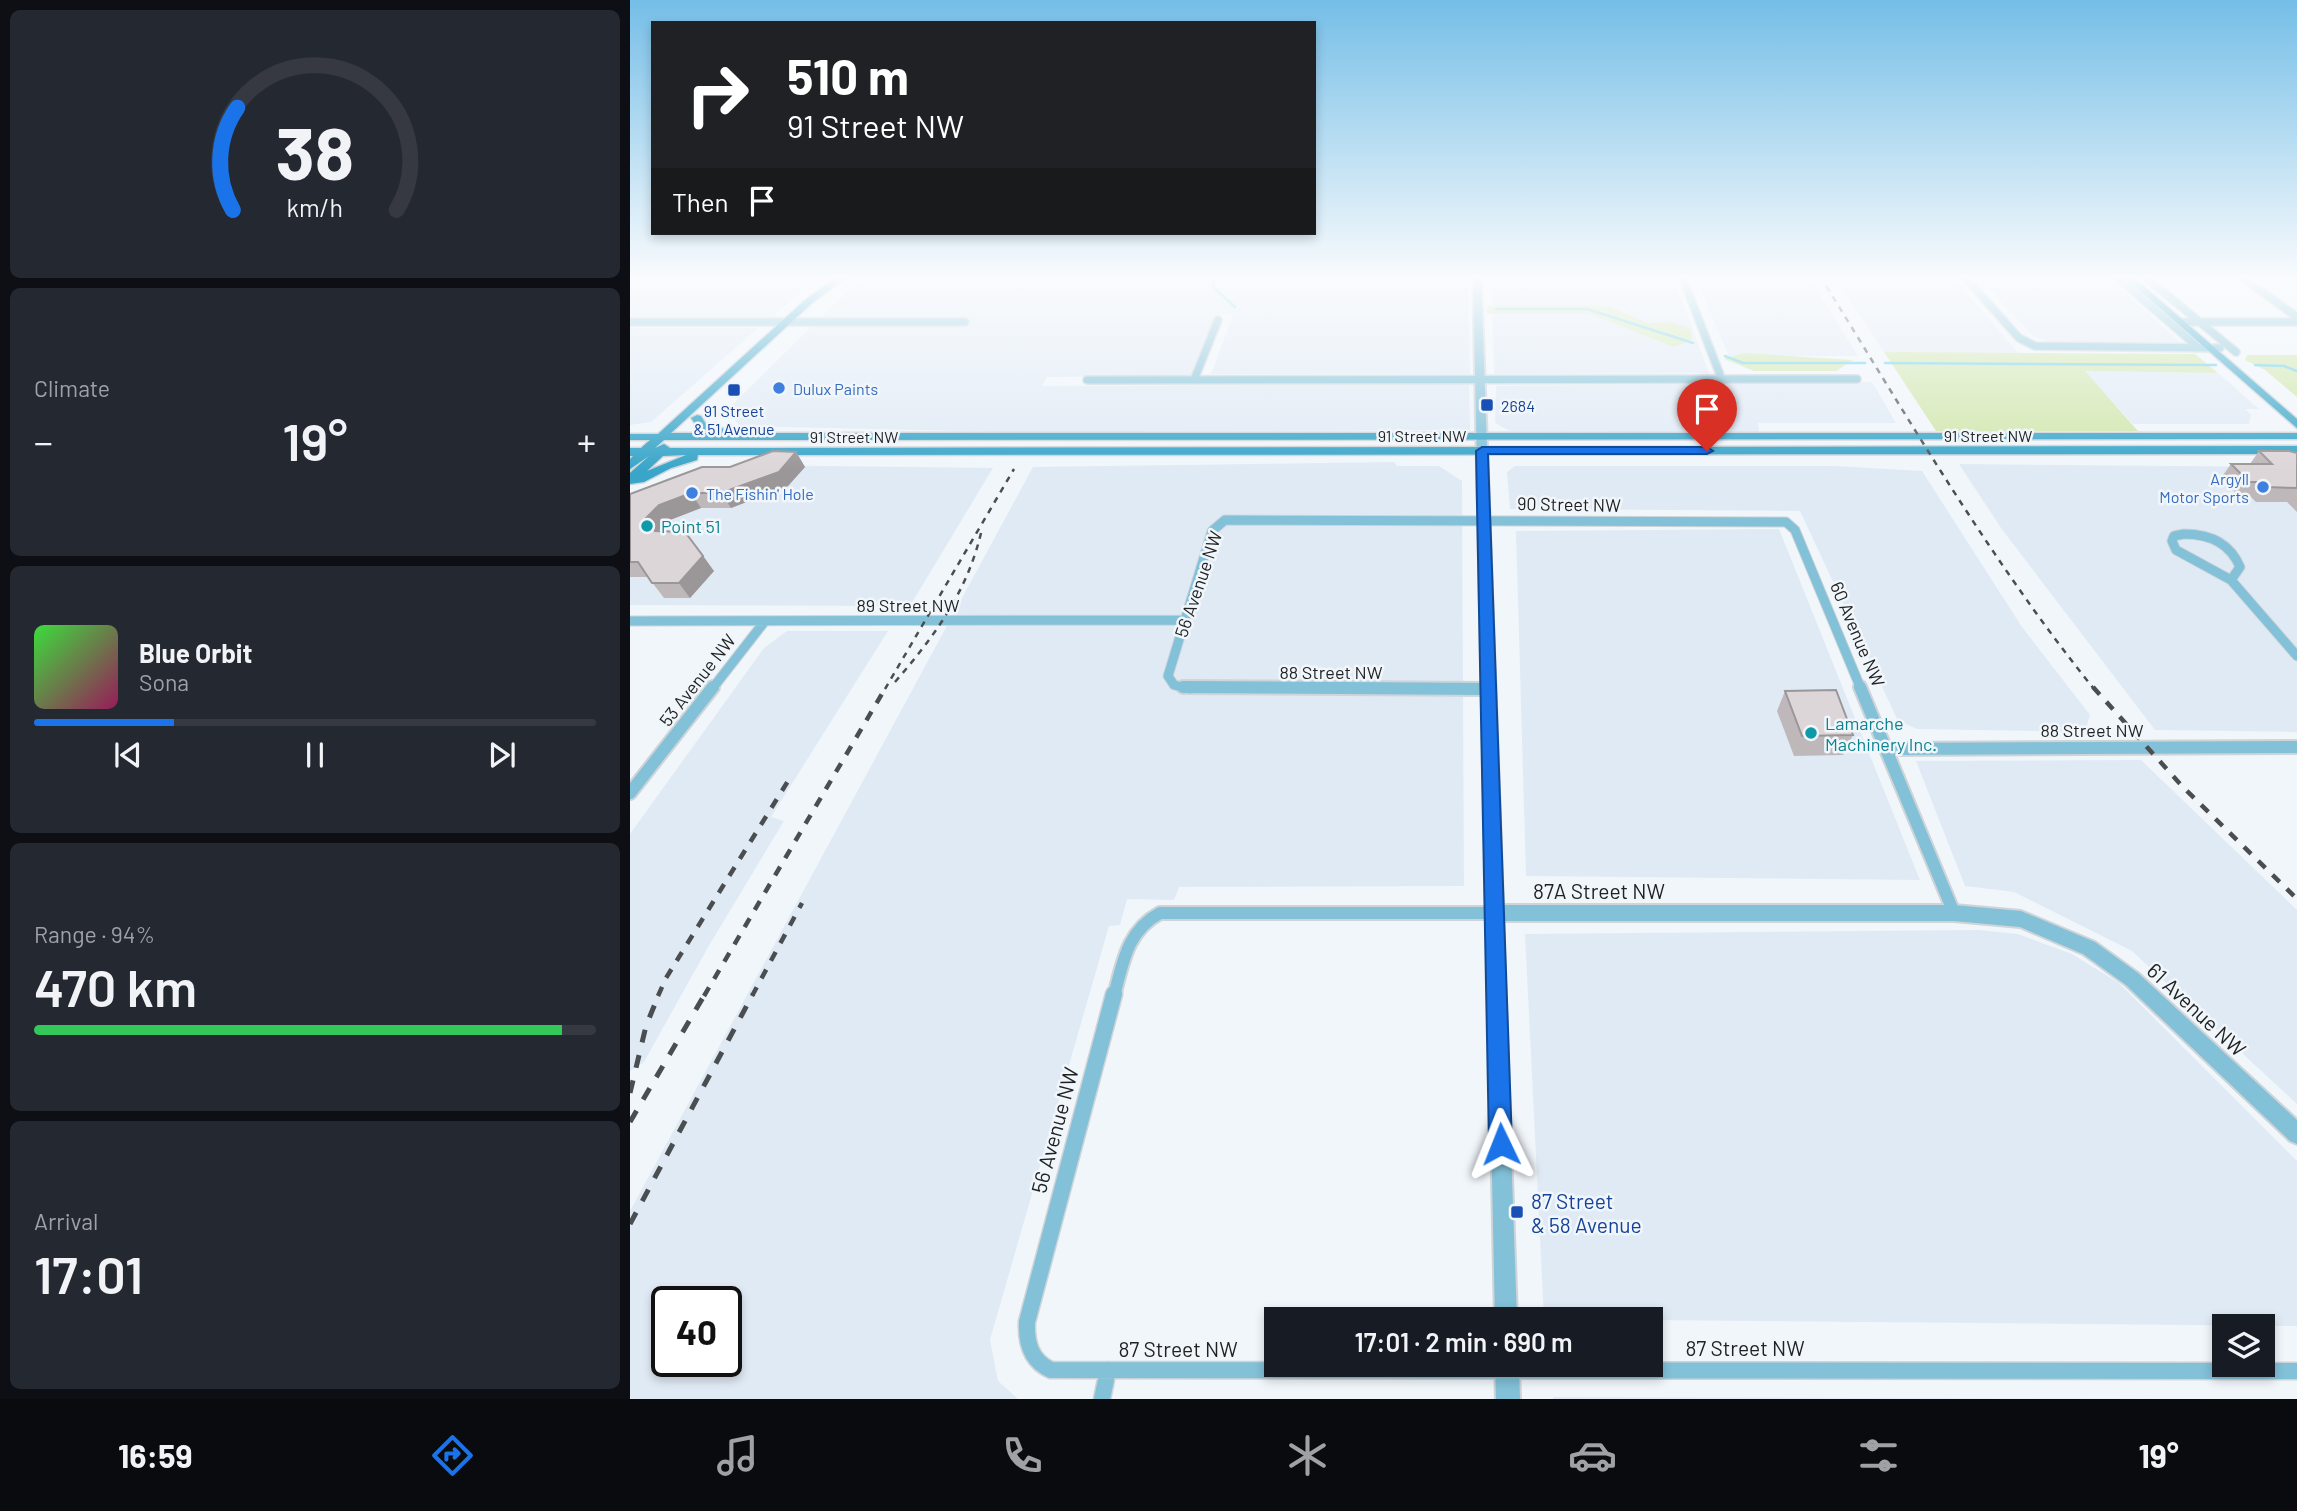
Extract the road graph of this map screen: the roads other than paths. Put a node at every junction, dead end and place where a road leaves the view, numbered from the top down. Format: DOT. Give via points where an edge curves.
graph roads {
  1 [pos="770,341"];
  2 [pos="774,341"];
  3 [pos="1209,341"];
  4 [pos="1479,341"];
  5 [pos="1707,341"];
  6 [pos="2026,341"];
  7 [pos="2191,341"];
  8 [pos="2209,341"];
  9 [pos="2220,341"];
  10 [pos="2199,348"];
  11 [pos="2216,348"];
  12 [pos="2236,352"];
  13 [pos="1480,379"];
  14 [pos="1857,379"];
  15 [pos="1087,380"];
  16 [pos="1194,380"];
  17 [pos="1722,380"];
  18 [pos="720,383"];
  19 [pos="2274,403"];
  20 [pos="2297,410"];
  21 [pos="697,418"];
  22 [pos="2297,425"];
  23 [pos="630,436"];
  24 [pos="2246,436"];
  25 [pos="2297,436"];
  26 [pos="779,438"];
  27 [pos="826,438"];
  28 [pos="630,443"];
  29 [pos="663,443"];
  30 [pos="1482,444"];
  31 [pos="2246,450"];
  32 [pos="2297,450"];
  33 [pos="630,452"];
  34 [pos="644,452"];
  35 [pos="723,452"];
  36 [pos="2297,458"];
  37 [pos="630,465"];
  38 [pos="630,480"];
  39 [pos="630,486"];
  40 [pos="1483,519"];
  41 [pos="1220,522"];
  42 [pos="1792,524"];
  43 [pos="2231,580"];
  44 [pos="1185,620"];
  45 [pos="630,621"];
  46 [pos="765,621"];
  47 [pos="2297,656"];
  48 [pos="1174,685"];
  49 [pos="1488,689"];
  50 [pos="2297,747"];
  51 [pos="1887,748"];
  52 [pos="630,793"];
  53 [pos="1494,912"];
  54 [pos="1954,913"];
  55 [pos="1143,922"];
  56 [pos="2054,931"];
  57 [pos="2297,1134"];
  58 [pos="1506,1307"];
  59 [pos="1032,1355"];
  60 [pos="1264,1369"];
  61 [pos="1663,1369"];
  62 [pos="1108,1370"];
  63 [pos="2297,1371"];
  64 [pos="1507,1377"];
  65 [pos="1102,1399"];
  66 [pos="1508,1399"];
  1 -- 18 [label="main road"];
  2 -- 21 [label="main road"];
  3 -- 16 [label="street"];
  4 -- 13 [label="street"];
  5 -- 17 [label="street"];
  6 -- 10 [label="street" via="2035,346"];
  7 -- 10 [label="street"];
  8 -- 11 [label="main road"];
  9 -- 12 [label="street"];
  10 -- 11 [label="street"];
  11 -- 19 [label="main road"];
  11 -- 20 [label="main road"];
  13 -- 16 [label="street"];
  13 -- 17 [label="street"];
  13 -- 30 [label="street"];
  14 -- 17 [label="street"];
  15 -- 16 [label="street"];
  18 -- 23 [label="main road" via="670,417"];
  18 -- 29 [label="main road"];
  19 -- 22 [label="main road"];
  19 -- 24 [label="main road" via="2278,426"];
  21 -- 26 [label="main road" via="700,425 716,430"];
  21 -- 29 [label="main road"];
  23 -- 29 [label="main road, 91 Street NW"];
  24 -- 25 [label="main road, 91 Street NW"];
  24 -- 30 [label="main road, 91 Street NW" via="1635,437"];
  26 -- 27 [label="main road, 91 Street NW"];
  26 -- 29 [label="main road, 91 Street NW"];
  27 -- 29 [label="main road"];
  27 -- 30 [label="main road, 91 Street NW"];
  28 -- 29 [label="main road"];
  29 -- 34 [label="main road, 91 Street NW"];
  29 -- 35 [label="main road, 91 Street NW"];
  29 -- 38 [label="main road"];
  30 -- 31 [label="main road, 91 Street NW"];
  30 -- 35 [label="main road, 91 Street NW" via="1337,450"];
  30 -- 40 [label="street"];
  31 -- 32 [label="main road, 91 Street NW"];
  31 -- 36 [label="main road"];
  33 -- 34 [label="main road, 91 Street NW"];
  34 -- 37 [label="main road"];
  35 -- 39 [label="main road" via="674,462"];
  40 -- 41 [label="street, 90 Street NW"];
  40 -- 42 [label="street, 90 Street NW"];
  40 -- 49 [label="street"];
  41 -- 44 [label="street, 56 Avenue NW" via="1212,531"];
  42 -- 51 [label="street, 60 Avenue NW"];
  43 -- 43 [label="street" via="2176,550 2174,536 2207,536 2230,549 2240,567"];
  43 -- 47 [label="street"];
  44 -- 46 [label="street, 89 Street NW"];
  44 -- 48 [label="street, 56 Avenue NW" via="1168,676"];
  45 -- 46 [label="street, 89 Street NW"];
  46 -- 52 [label="street, 53 Avenue NW"];
  48 -- 49 [label="street, 88 Street NW" via="1191,689"];
  49 -- 53 [label="street"];
  50 -- 51 [label="street, 88 Street NW"];
  51 -- 54 [label="street, 60 Avenue NW"];
  53 -- 54 [label="street, 87A Street NW"];
  53 -- 55 [label="street, 87A Street NW" via="1160,913"];
  53 -- 58 [label="street"];
  54 -- 56 [label="street, 87A Street NW" via="2021,919"];
  55 -- 59 [label="street, 56 Avenue NW" via="1128,943 1027,1322"];
  56 -- 57 [label="street, 61 Avenue NW" via="2089,948 2132,979"];
  59 -- 62 [label="street, 87 Street NW" via="1051,1370"];
  60 -- 62 [label="street, 87 Street NW"];
  61 -- 63 [label="street, 87 Street NW"];
  62 -- 65 [label="street"];
  64 -- 66 [label="street"];
}
